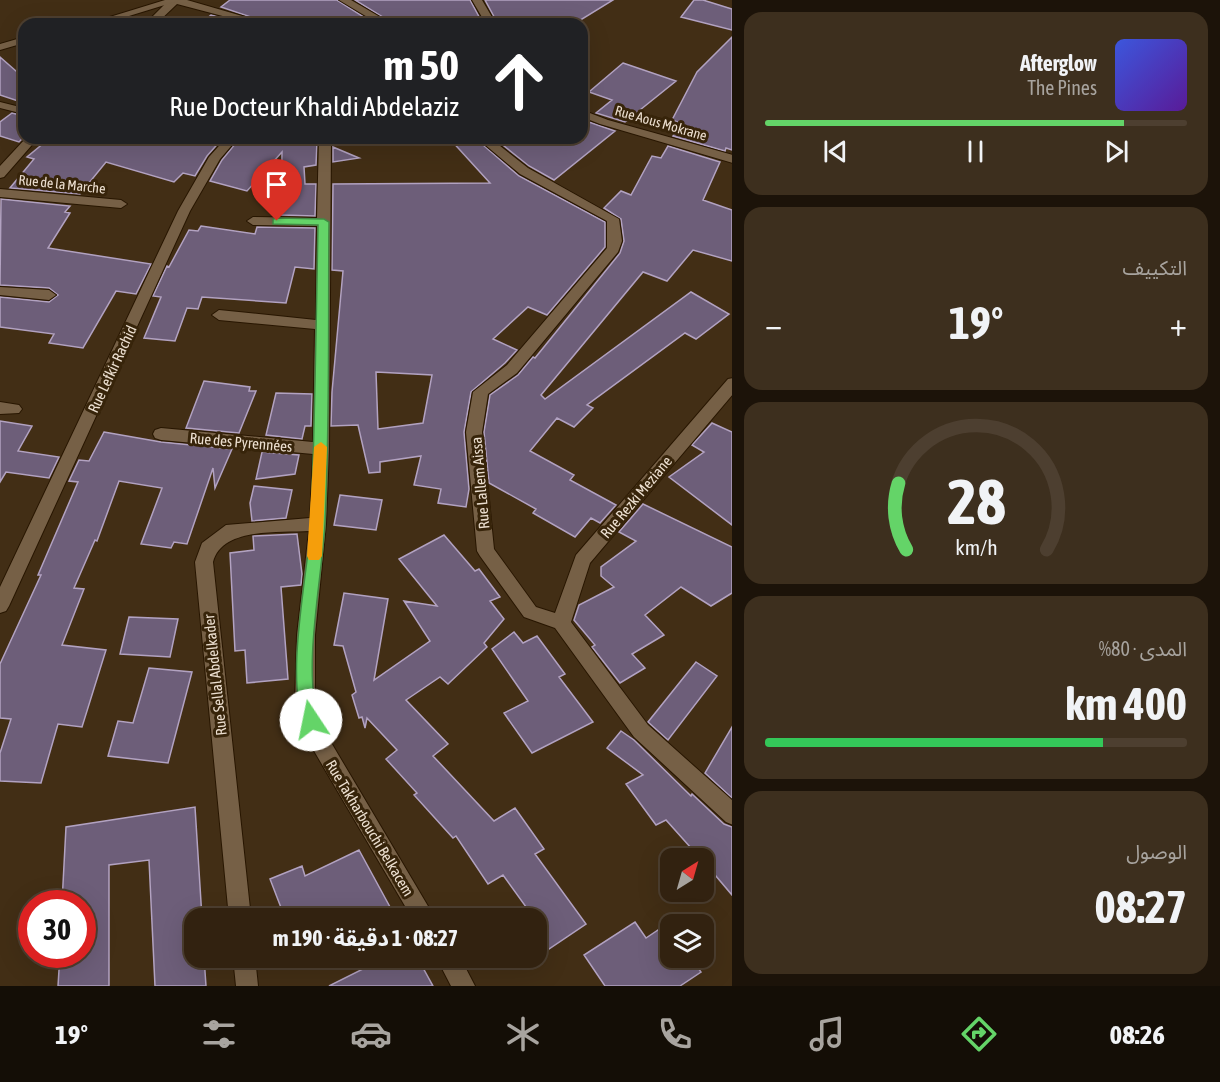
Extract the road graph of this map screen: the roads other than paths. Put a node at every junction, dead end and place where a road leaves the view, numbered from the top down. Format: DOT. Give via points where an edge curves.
graph roads {
  1 [pos="175,0"];
  2 [pos="344,0"];
  3 [pos="477,0"];
  4 [pos="113,18"];
  5 [pos="156,18"];
  6 [pos="242,18"];
  7 [pos="376,18"];
  8 [pos="488,18"];
  9 [pos="18,42"];
  10 [pos="0,47"];
  11 [pos="0,105"];
  12 [pos="18,110"];
  13 [pos="588,115"];
  14 [pos="27,144"];
  15 [pos="226,144"];
  16 [pos="325,144"];
  17 [pos="490,144"];
  18 [pos="732,159"];
  19 [pos="0,174"];
  20 [pos="0,193"];
  21 [pos="121,204"];
  22 [pos="253,221"];
  23 [pos="324,222"];
  24 [pos="0,291"];
  25 [pos="49,295"];
  26 [pos="219,315"];
  27 [pos="321,325"];
  28 [pos="732,383"];
  29 [pos="160,434"];
  30 [pos="321,449"];
  31 [pos="318,524"];
  32 [pos="0,606"];
  33 [pos="561,623"];
  34 [pos="732,815"];
  35 [pos="239,908"];
  36 [pos="418,908"];
  37 [pos="245,968"];
  38 [pos="453,968"];
  39 [pos="247,986"];
  40 [pos="464,986"];
  1 -- 4 [label="street"];
  1 -- 5 [label="street"];
  1 -- 6 [label="street"];
  2 -- 7 [label="street"];
  3 -- 8 [label="street"];
  9 -- 10 [label="street"];
  11 -- 12 [label="street"];
  13 -- 18 [label="street, Rue Aous Mokrane"];
  14 -- 19 [label="street"];
  15 -- 32 [label="street, Rue Lefkir Rachid" via="214,157 184,211"];
  16 -- 23 [label="street, Rue Takharbouchi Belkacem"];
  17 -- 33 [label="street, Rue Lallem Aissa" via="524,171 613,219 613,249 512,369 481,392 474,432 486,551 530,612"];
  20 -- 21 [label="street, Rue de la Marche"];
  22 -- 23 [label="street"];
  23 -- 27 [label="street, Rue Takharbouchi Belkacem"];
  24 -- 25 [label="street"];
  26 -- 27 [label="street"];
  27 -- 30 [label="street, Rue Takharbouchi Belkacem"];
  28 -- 33 [label="street, Rue Rezki Meziane" via="582,560"];
  29 -- 30 [label="street, Rue des Pyrennées"];
  30 -- 31 [label="street, Rue Takharbouchi Belkacem"];
  31 -- 35 [label="street, Rue Sellal Abdelkader" via="232,530 208,548 204,562"];
  31 -- 36 [label="street, Rue Takharbouchi Belkacem" via="306,635 305,702 317,738"];
  33 -- 34 [label="street" via="641,731"];
  37 -- 39 [label="street"];
  38 -- 40 [label="street"];
}
